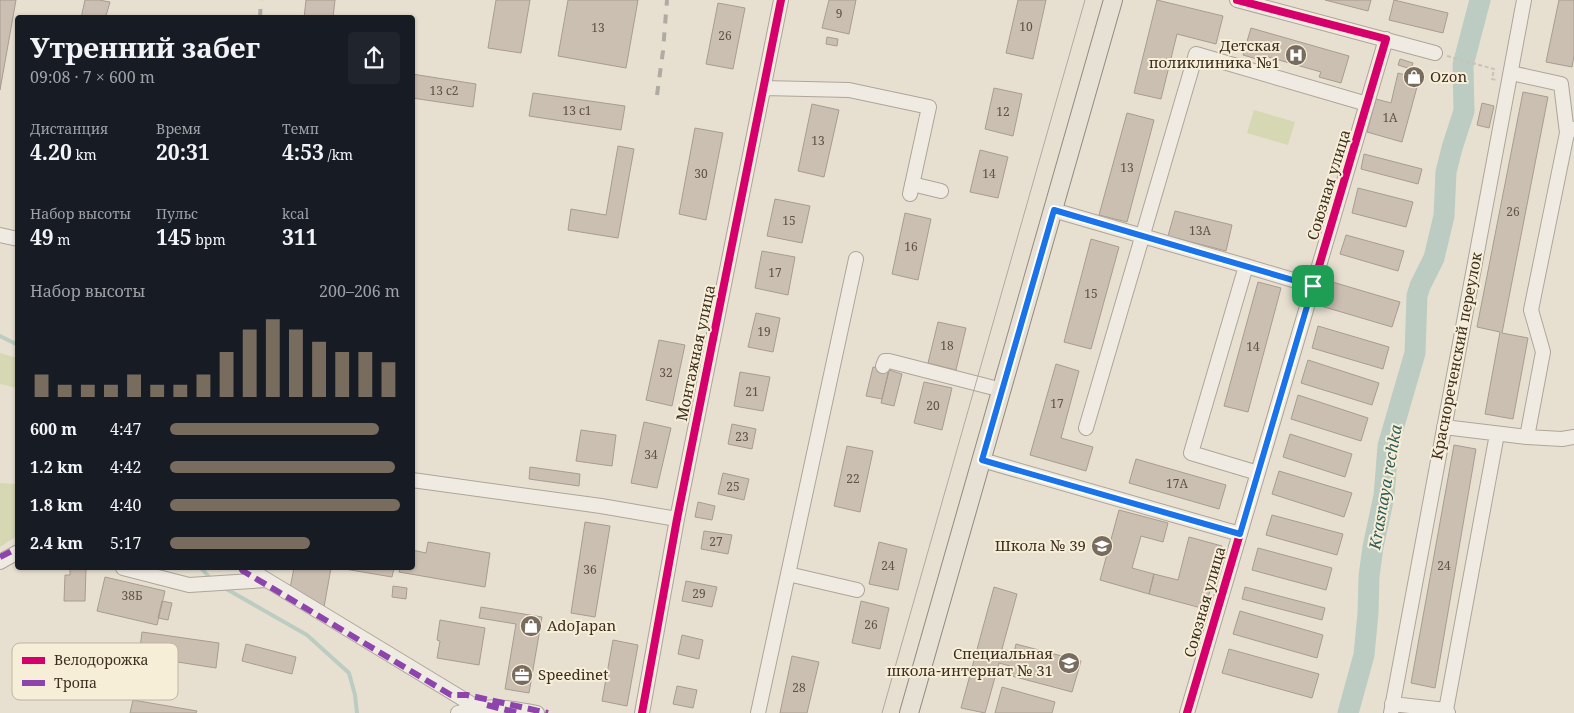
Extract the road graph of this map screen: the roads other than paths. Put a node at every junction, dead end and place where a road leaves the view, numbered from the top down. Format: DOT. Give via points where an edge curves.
graph roads {
  1 [pos="781,0"];
  2 [pos="1113,0"];
  3 [pos="1237,0"];
  4 [pos="1524,0"];
  5 [pos="1386,39"];
  6 [pos="1441,54"];
  7 [pos="1509,79"];
  8 [pos="1567,84"];
  9 [pos="764,88"];
  10 [pos="1367,104"];
  11 [pos="1570,131"];
  12 [pos="940,191"];
  13 [pos="1054,210"];
  14 [pos="0,235"];
  15 [pos="1142,236"];
  16 [pos="15,238"];
  17 [pos="856,259"];
  18 [pos="1246,266"];
  19 [pos="1313,286"];
  20 [pos="883,366"];
  21 [pos="1002,390"];
  22 [pos="1086,428"];
  23 [pos="1444,428"];
  24 [pos="1497,434"];
  25 [pos="1527,437"];
  26 [pos="1574,437"];
  27 [pos="982,460"];
  28 [pos="1258,473"];
  29 [pos="415,480"];
  30 [pos="676,519"];
  31 [pos="1240,534"];
  32 [pos="15,554"];
  33 [pos="0,562"];
  34 [pos="130,570"];
  35 [pos="250,570"];
  36 [pos="788,574"];
  37 [pos="266,580"];
  38 [pos="857,590"];
  39 [pos="478,708"];
  40 [pos="1391,708"];
  41 [pos="1447,711"];
  42 [pos="458,713"];
  43 [pos="536,713"];
  44 [pos="642,713"];
  45 [pos="758,713"];
  46 [pos="910,713"];
  47 [pos="1187,713"];
  1 -- 9 [label="street, Монтажная улица"];
  2 -- 13 [label="main road"];
  3 -- 5 [label="street"];
  4 -- 7 [label="street, Краснореченский переулок"];
  5 -- 6 [label="street"];
  5 -- 10 [label="street, Союзная улица"];
  7 -- 8 [label="street"];
  7 -- 23 [label="street, Краснореченский переулок"];
  8 -- 11 [label="street"];
  9 -- 12 [label="street" via="850,90 930,107 911,189"];
  9 -- 30 [label="street, Монтажная улица"];
  10 -- 15 [label="street" via="1196,54"];
  10 -- 19 [label="street, Союзная улица"];
  11 -- 25 [label="street" via="1531,310 1543,352"];
  13 -- 15 [label="street"];
  13 -- 21 [label="main road"];
  14 -- 16 [label="street"];
  15 -- 18 [label="street"];
  15 -- 22 [label="street"];
  17 -- 36 [label="street"];
  18 -- 19 [label="street"];
  18 -- 28 [label="street" via="1191,453"];
  19 -- 28 [label="street, Союзная улица"];
  20 -- 21 [label="street" via="885,361 889,361"];
  21 -- 27 [label="main road"];
  23 -- 24 [label="street"];
  23 -- 40 [label="street, Краснореченский переулок"];
  24 -- 25 [label="street"];
  24 -- 41 [label="street"];
  25 -- 26 [label="street"];
  27 -- 31 [label="street"];
  27 -- 46 [label="main road"];
  28 -- 31 [label="street, Союзная улица"];
  29 -- 30 [label="street"];
  30 -- 44 [label="street, Монтажная улица"];
  31 -- 47 [label="street, Союзная улица"];
  32 -- 33 [label="street"];
  34 -- 37 [label="street" via="189,585"];
  35 -- 37 [label="street"];
  36 -- 38 [label="street"];
  36 -- 45 [label="street"];
  37 -- 39 [label="street"];
  39 -- 42 [label="street"];
  39 -- 43 [label="street" via="497,706"];
  40 -- 41 [label="street"];
}
